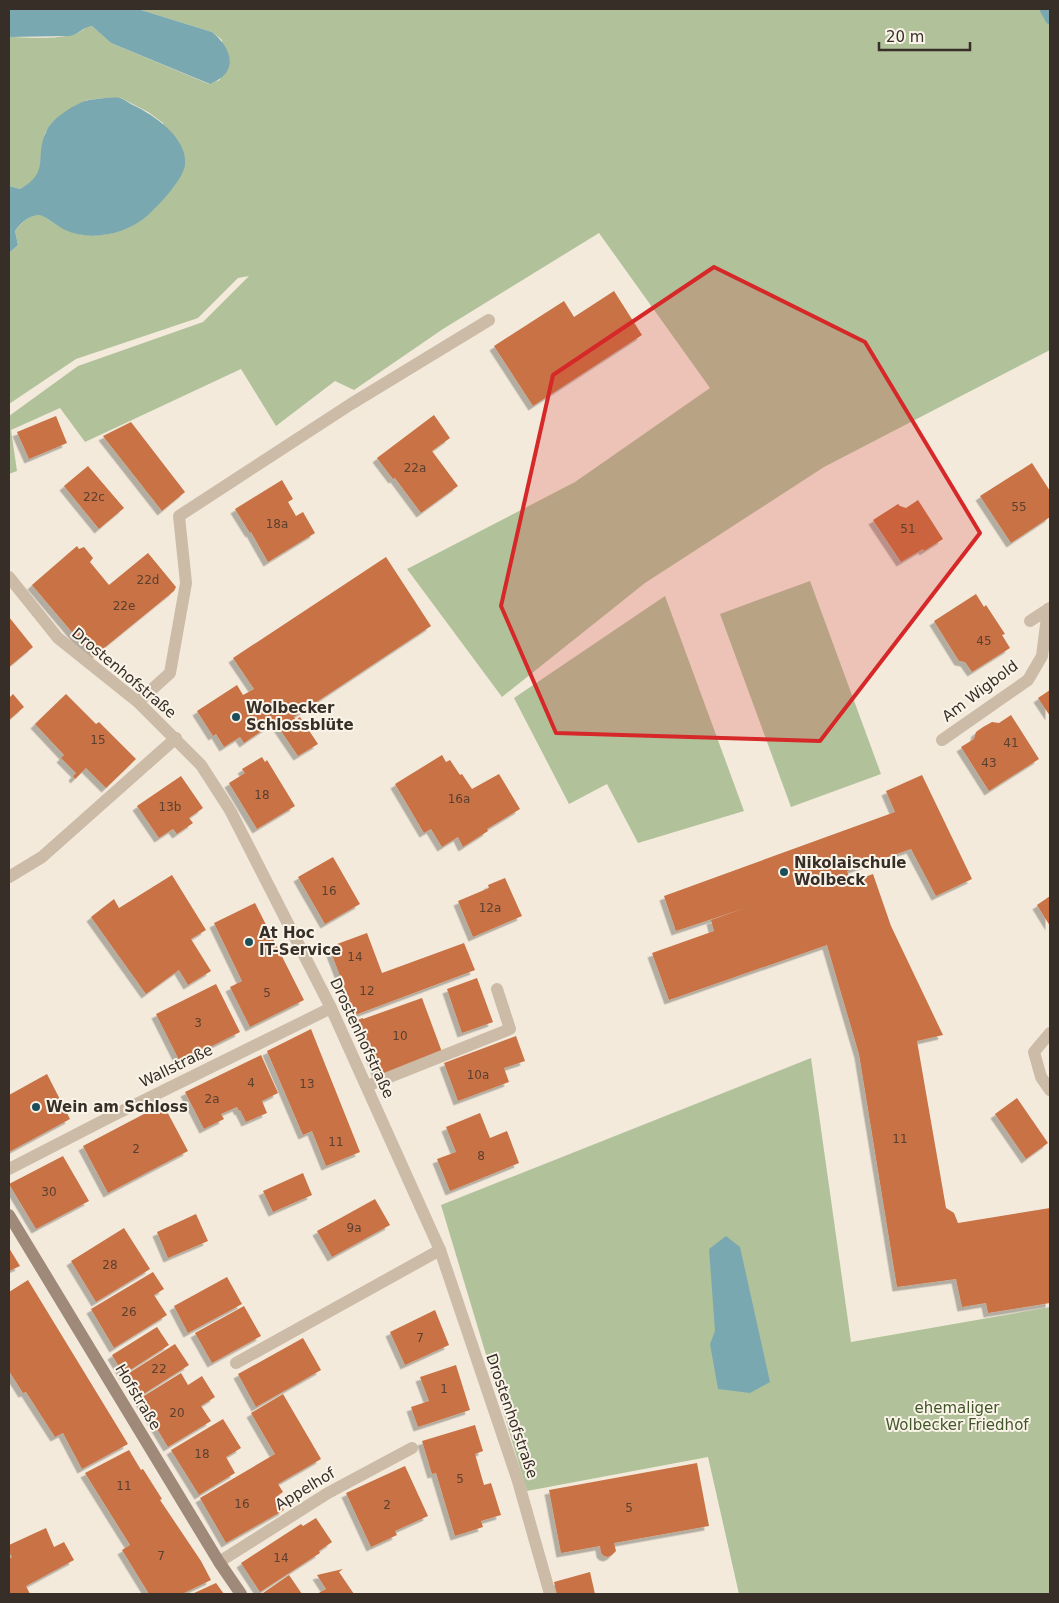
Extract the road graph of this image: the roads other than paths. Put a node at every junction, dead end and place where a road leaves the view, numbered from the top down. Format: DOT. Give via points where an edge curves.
graph roads {
  1 [pos="490,320"];
  2 [pos="9,577"];
  3 [pos="1049,609"];
  4 [pos="1030,621"];
  5 [pos="138,702"];
  6 [pos="176,738"];
  7 [pos="942,740"];
  8 [pos="9,877"];
  9 [pos="497,989"];
  10 [pos="331,1008"];
  11 [pos="1050,1033"];
  12 [pos="367,1086"];
  13 [pos="1050,1090"];
  14 [pos="9,1169"];
  15 [pos="9,1215"];
  16 [pos="440,1250"];
  17 [pos="236,1363"];
  18 [pos="412,1448"];
  19 [pos="219,1562"];
  20 [pos="241,1594"];
  21 [pos="550,1594"];
  1 -- 5 [label="street" via="351,404 179,516 186,583 170,673"];
  2 -- 5 [label="street, Drostenhofstraße" via="58,638"];
  3 -- 4 [label="street, Am Wigbold"];
  3 -- 7 [label="street, Am Wigbold" via="1042,656 1028,680"];
  5 -- 6 [label="street, Drostenhofstraße"];
  6 -- 8 [label="street" via="42,857"];
  6 -- 10 [label="street, Drostenhofstraße" via="202,765 230,810"];
  9 -- 12 [label="street" via="510,1029"];
  10 -- 12 [label="street, Drostenhofstraße"];
  10 -- 14 [label="street, Wallstraße"];
  11 -- 13 [label="street" via="1034,1052 1041,1077"];
  12 -- 16 [label="street, Drostenhofstraße"];
  15 -- 19 [label="street, Hofstraße"];
  16 -- 17 [label="street"];
  16 -- 21 [label="street, Drostenhofstraße" via="518,1481"];
  18 -- 19 [label="street, Appelhof" via="328,1492"];
  19 -- 20 [label="street, Hofstraße"];
}
